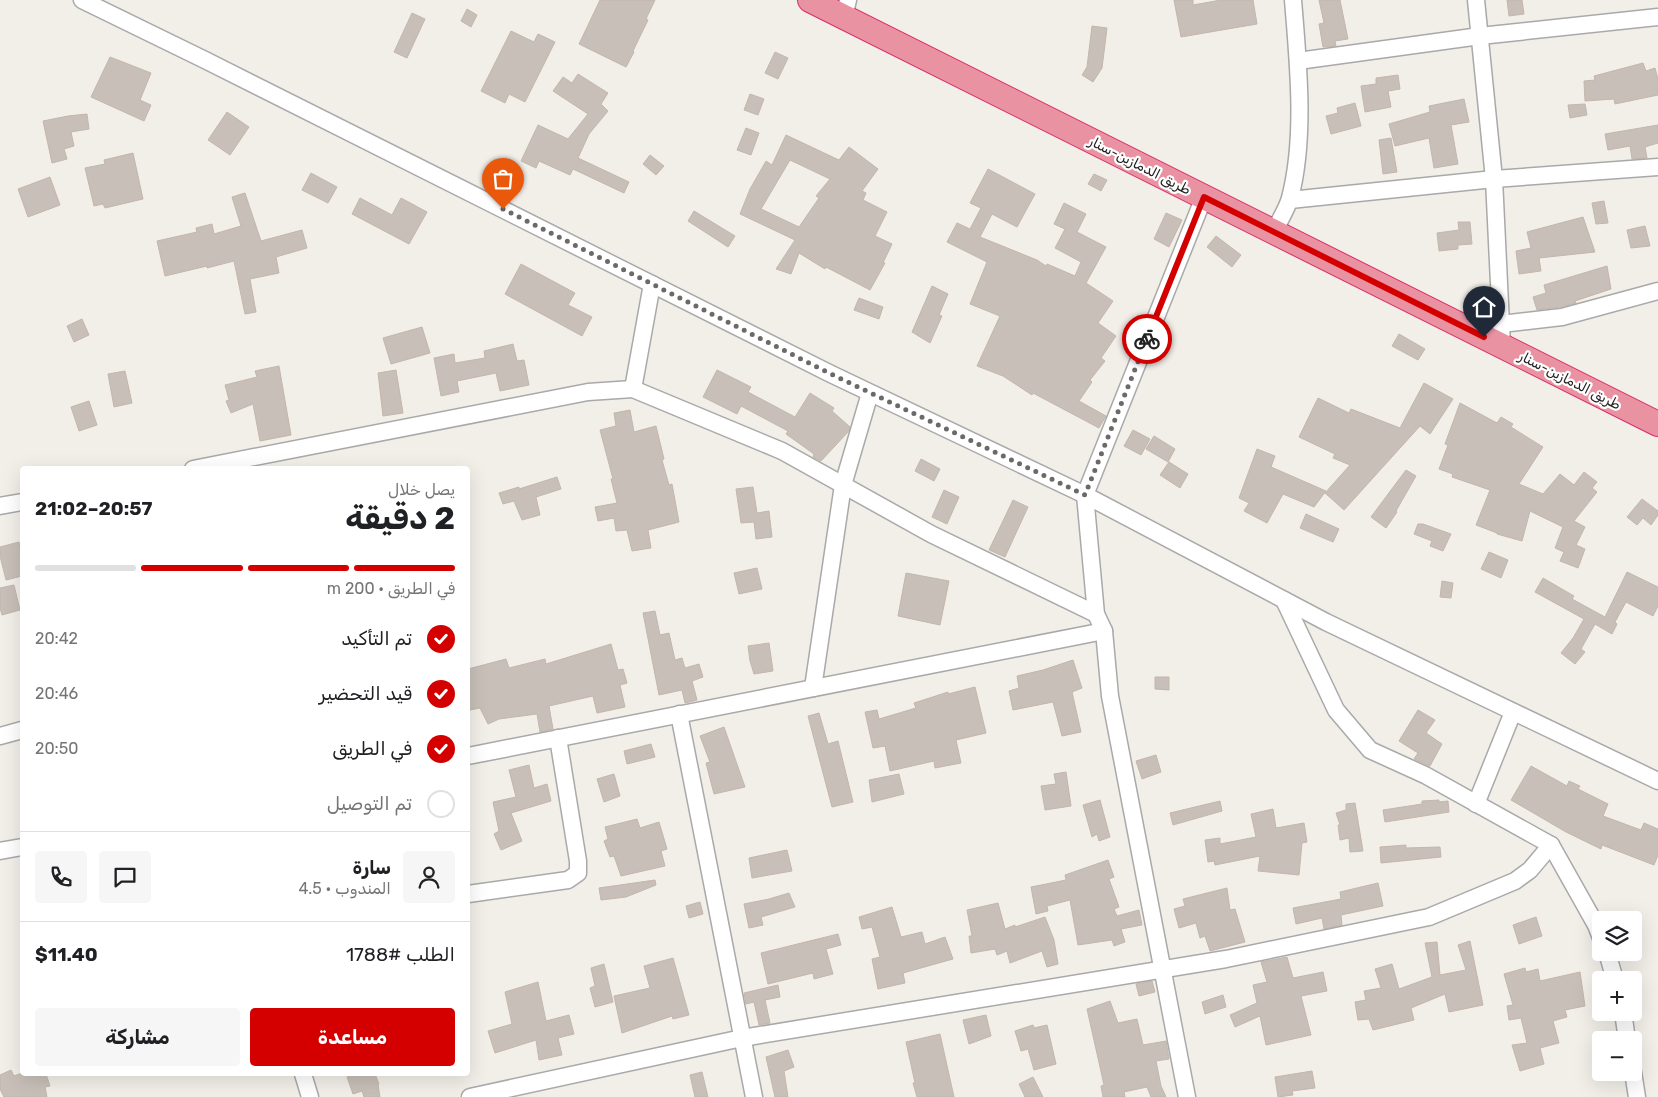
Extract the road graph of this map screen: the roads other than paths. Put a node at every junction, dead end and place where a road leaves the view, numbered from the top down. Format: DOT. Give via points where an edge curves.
graph roads {
  1 [pos="82,0"];
  2 [pos="810,0"];
  3 [pos="1293,0"];
  4 [pos="1476,0"];
  5 [pos="846,8"];
  6 [pos="1658,17"];
  7 [pos="1480,36"];
  8 [pos="1298,60"];
  9 [pos="1658,167"];
  10 [pos="1494,179"];
  11 [pos="1204,197"];
  12 [pos="1290,200"];
  13 [pos="1274,232"];
  14 [pos="652,284"];
  15 [pos="1658,291"];
  16 [pos="1501,335"];
  17 [pos="633,389"];
  18 [pos="870,393"];
  19 [pos="1658,424"];
  20 [pos="255,463"];
  21 [pos="224,466"];
  22 [pos="843,485"];
  23 [pos="1085,495"];
  24 [pos="20,502"];
  25 [pos="0,506"];
  26 [pos="1284,600"];
  27 [pos="1096,614"];
  28 [pos="1104,630"];
  29 [pos="813,688"];
  30 [pos="1513,712"];
  31 [pos="679,714"];
  32 [pos="20,731"];
  33 [pos="0,736"];
  34 [pos="558,738"];
  35 [pos="470,756"];
  36 [pos="1658,781"];
  37 [pos="1476,804"];
  38 [pos="1551,845"];
  39 [pos="20,847"];
  40 [pos="0,851"];
  41 [pos="470,894"];
  42 [pos="1592,918"];
  43 [pos="1162,970"];
  44 [pos="742,1038"];
  45 [pos="304,1076"];
  46 [pos="1634,1081"];
  47 [pos="310,1097"];
  48 [pos="470,1097"];
  49 [pos="754,1097"];
  50 [pos="1187,1097"];
  51 [pos="1637,1097"];
  1 -- 14 [label="street"];
  2 -- 5 [label="highway, طريق الدمازين-سنار"];
  3 -- 8 [label="street"];
  4 -- 7 [label="street"];
  5 -- 11 [label="highway, طريق الدمازين-سنار"];
  6 -- 7 [label="street"];
  7 -- 8 [label="street"];
  7 -- 10 [label="street"];
  8 -- 12 [label="street" via="1299,155"];
  9 -- 10 [label="street"];
  10 -- 12 [label="street"];
  10 -- 16 [label="street"];
  11 -- 13 [label="highway, طريق الدمازين-سنار"];
  11 -- 23 [label="street"];
  12 -- 13 [label="street"];
  13 -- 16 [label="highway, طريق الدمازين-سنار"];
  14 -- 17 [label="street"];
  14 -- 18 [label="street"];
  15 -- 16 [label="street"];
  16 -- 19 [label="highway, طريق الدمازين-سنار"];
  17 -- 20 [label="street" via="588,392"];
  17 -- 22 [label="street" via="782,451"];
  18 -- 22 [label="street"];
  18 -- 23 [label="street"];
  20 -- 21 [label="street"];
  22 -- 27 [label="street" via="931,534"];
  22 -- 29 [label="street"];
  23 -- 26 [label="street"];
  23 -- 27 [label="street"];
  24 -- 25 [label="street"];
  26 -- 30 [label="street"];
  26 -- 37 [label="street" via="1336,710 1370,750 1426,775"];
  27 -- 28 [label="street"];
  28 -- 29 [label="street"];
  28 -- 43 [label="street" via="1110,696"];
  29 -- 31 [label="street"];
  30 -- 36 [label="street"];
  30 -- 37 [label="street"];
  31 -- 34 [label="street"];
  31 -- 44 [label="street"];
  32 -- 33 [label="street"];
  34 -- 35 [label="street"];
  34 -- 41 [label="street" via="578,873 568,880"];
  37 -- 38 [label="street"];
  38 -- 42 [label="street"];
  38 -- 43 [label="street" via="1530,870 1515,881 1429,917"];
  39 -- 40 [label="street"];
  43 -- 44 [label="street"];
  43 -- 50 [label="street"];
  44 -- 48 [label="street"];
  44 -- 49 [label="street"];
  45 -- 47 [label="street"];
  46 -- 51 [label="street"];
}
